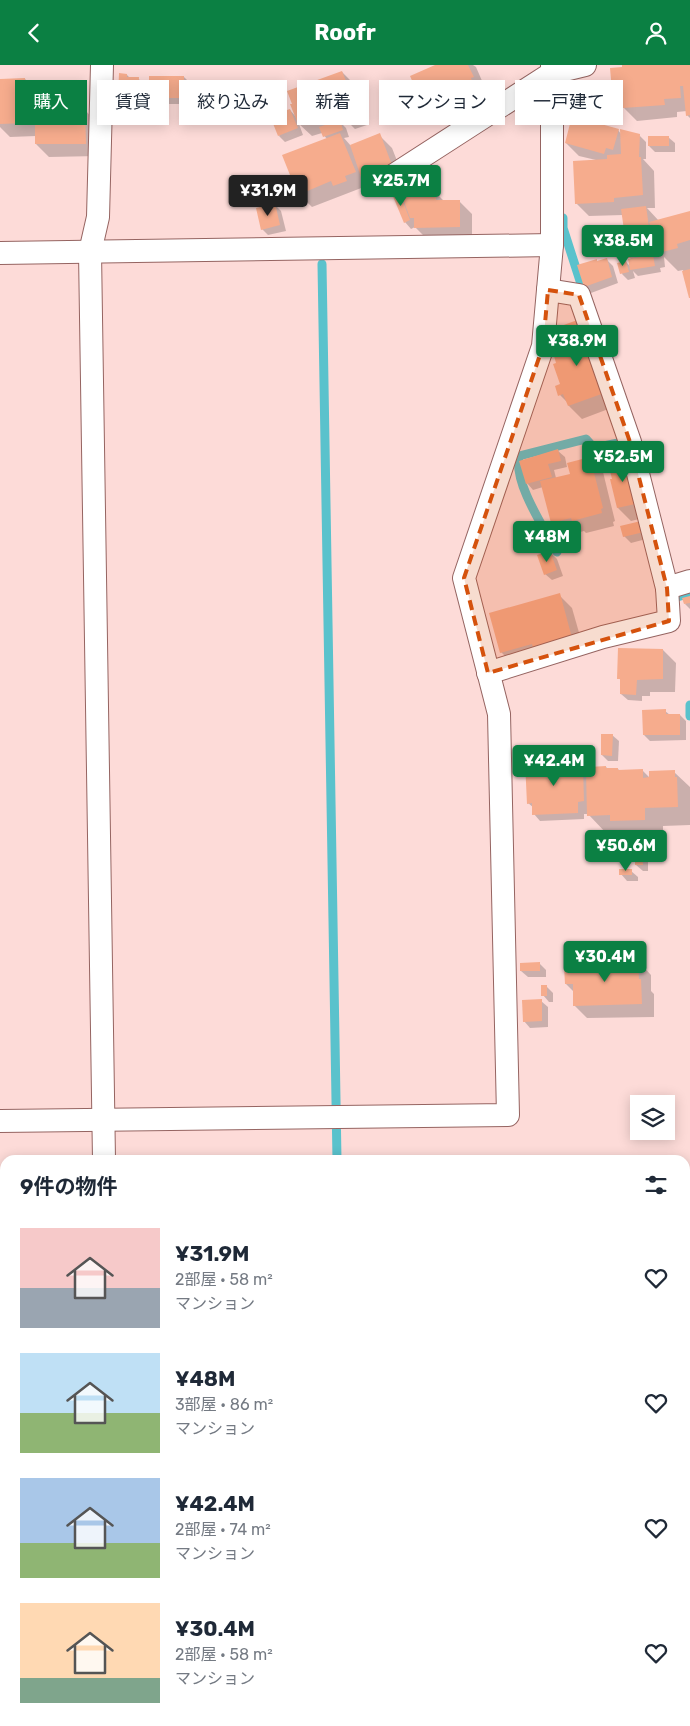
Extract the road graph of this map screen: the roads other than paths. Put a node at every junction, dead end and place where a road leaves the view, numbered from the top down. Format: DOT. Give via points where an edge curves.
graph roads {
  1 [pos="102,65"];
  2 [pos="585,65"];
  3 [pos="552,69"];
  4 [pos="383,182"];
  5 [pos="552,245"];
  6 [pos="90,252"];
  7 [pos="0,253"];
  8 [pos="548,290"];
  9 [pos="690,581"];
  10 [pos="667,588"];
  11 [pos="488,673"];
  12 [pos="103,1120"];
  13 [pos="0,1121"];
  14 [pos="104,1155"];
  1 -- 6 [label="street" via="98,217"];
  2 -- 3 [label="street"];
  3 -- 4 [label="street"];
  3 -- 5 [label="street"];
  5 -- 6 [label="street"];
  5 -- 8 [label="street"];
  6 -- 7 [label="street"];
  6 -- 12 [label="street"];
  8 -- 10 [label="street" via="579,295 630,442"];
  8 -- 11 [label="street" via="543,346 464,578"];
  9 -- 10 [label="street"];
  10 -- 11 [label="street" via="669,621 603,637"];
  11 -- 12 [label="street" via="499,714 508,1115"];
  12 -- 13 [label="street"];
  12 -- 14 [label="street"];
}
